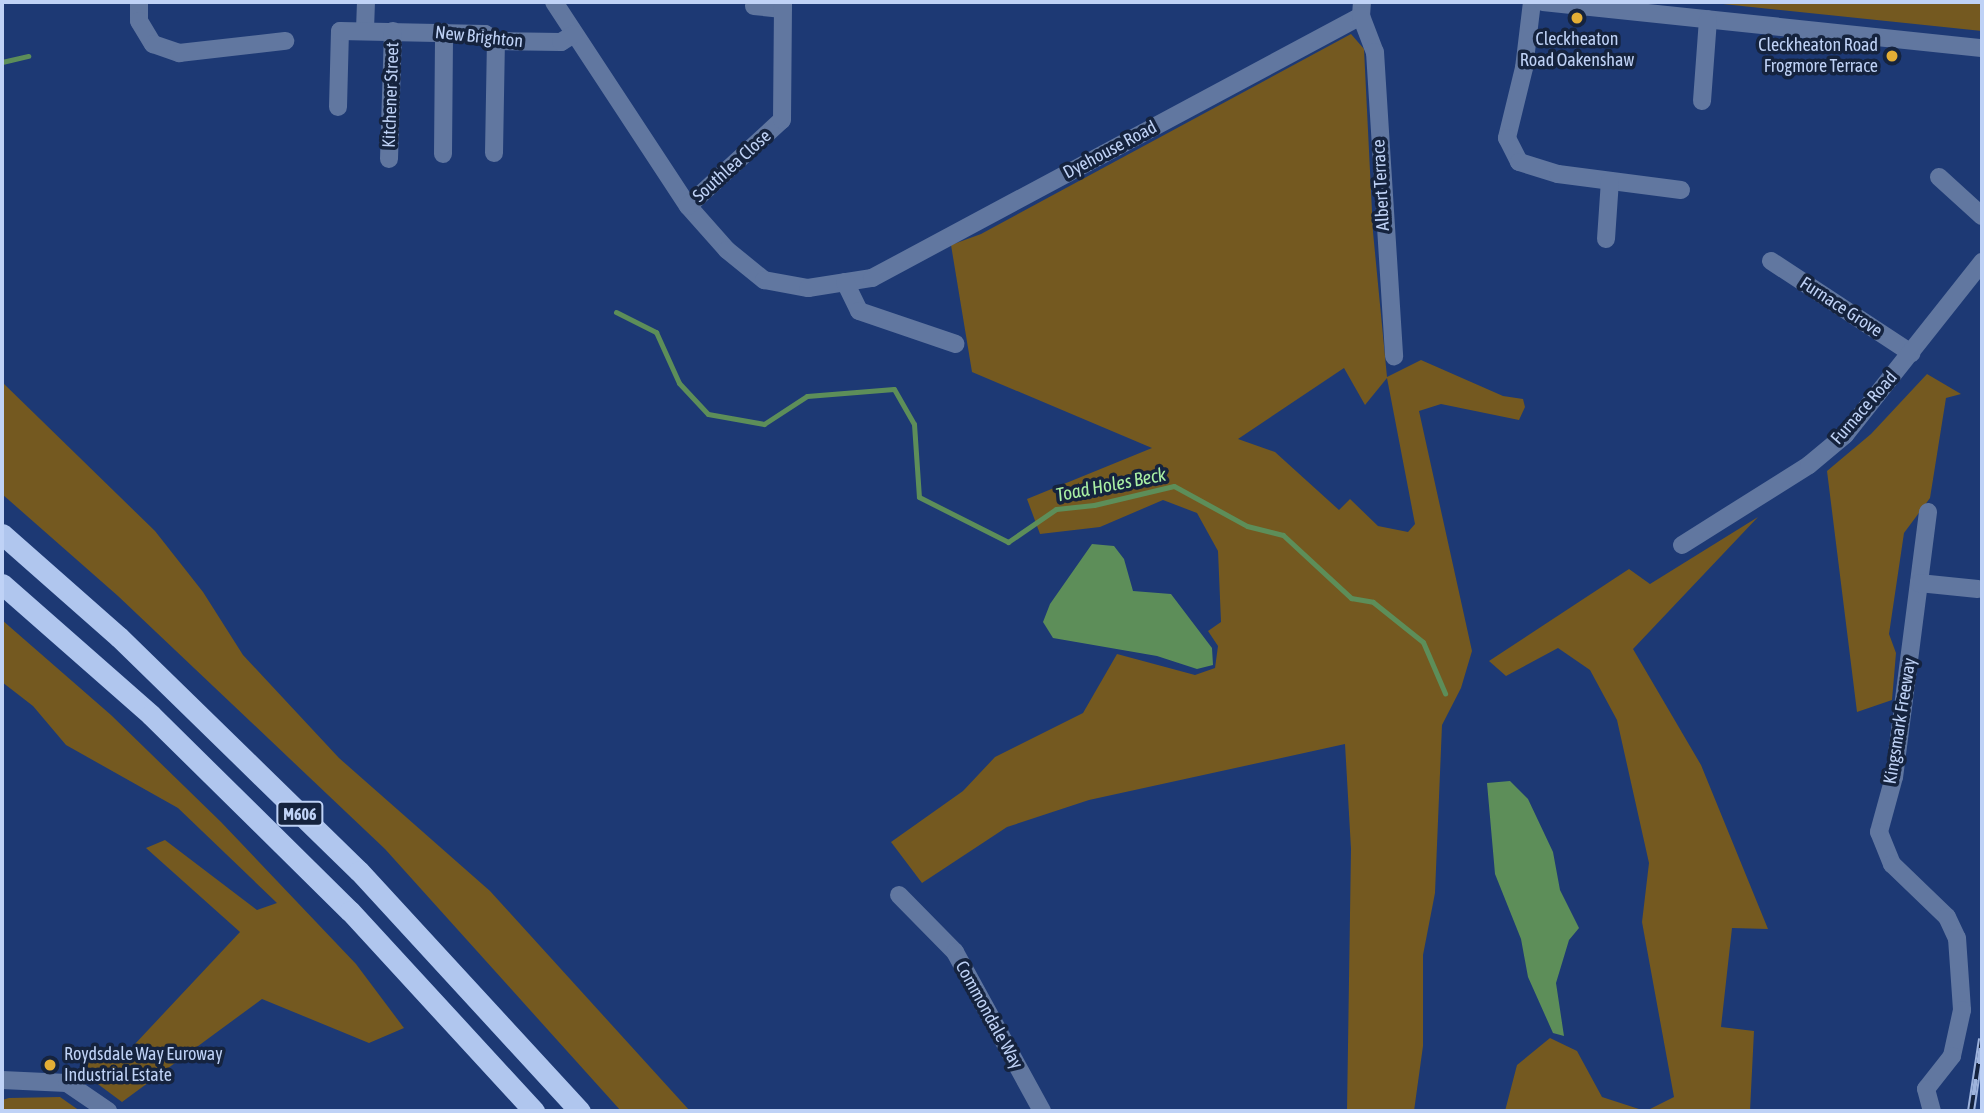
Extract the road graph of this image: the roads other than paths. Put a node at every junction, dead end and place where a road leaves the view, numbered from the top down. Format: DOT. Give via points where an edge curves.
graph roads {
  1 [pos="139,2"];
  2 [pos="366,2"];
  3 [pos="554,2"];
  4 [pos="1532,2"];
  5 [pos="1542,2"];
  6 [pos="783,5"];
  7 [pos="754,6"];
  8 [pos="1361,9"];
  9 [pos="1708,19"];
  10 [pos="365,30"];
  11 [pos="393,30"];
  12 [pos="444,32"];
  13 [pos="574,34"];
  14 [pos="285,41"];
  15 [pos="496,41"];
  16 [pos="1982,48"];
  17 [pos="1702,101"];
  18 [pos="338,107"];
  19 [pos="494,153"];
  20 [pos="443,154"];
  21 [pos="389,159"];
  22 [pos="1939,177"];
  23 [pos="1610,181"];
  24 [pos="1681,190"];
  25 [pos="688,206"];
  26 [pos="1982,216"];
  27 [pos="1606,239"];
  28 [pos="1771,261"];
  29 [pos="1982,262"];
  30 [pos="845,282"];
  31 [pos="956,344"];
  32 [pos="1911,353"];
  33 [pos="1394,356"];
  34 [pos="1928,512"];
  35 [pos="2,534"];
  36 [pos="1682,545"];
  37 [pos="1919,583"];
  38 [pos="2,584"];
  39 [pos="1978,589"];
  40 [pos="899,895"];
  41 [pos="2,1080"];
  42 [pos="108,1111"];
  43 [pos="534,1111"];
  44 [pos="580,1111"];
  45 [pos="1042,1111"];
  46 [pos="1932,1111"];
  1 -- 14 [label="street" via="139,21 153,44 179,54"];
  2 -- 10 [label="street"];
  3 -- 13 [label="street, Dyehouse Road"];
  4 -- 23 [label="street" via="1524,68 1507,138 1519,162 1558,174"];
  5 -- 9 [label="street"];
  6 -- 7 [label="street"];
  6 -- 25 [label="street, Southlea Close" via="782,120"];
  8 -- 30 [label="street, Dyehouse Road" via="872,278"];
  8 -- 33 [label="street, Albert Terrace" via="1375,52"];
  9 -- 16 [label="street"];
  9 -- 17 [label="street"];
  10 -- 11 [label="street, New Brighton"];
  10 -- 18 [label="street, New Brighton" via="341,31"];
  11 -- 12 [label="street, New Brighton"];
  11 -- 21 [label="street, Kitchener Street"];
  12 -- 15 [label="street, New Brighton" via="485,34"];
  12 -- 20 [label="street"];
  13 -- 15 [label="street, New Brighton" via="561,42"];
  13 -- 25 [label="street, Dyehouse Road"];
  15 -- 19 [label="street"];
  22 -- 26 [label="street"];
  23 -- 24 [label="street"];
  23 -- 27 [label="street"];
  25 -- 30 [label="street, Dyehouse Road" via="727,250 764,280 808,288"];
  28 -- 32 [label="street, Furnace Grove"];
  29 -- 32 [label="street, Furnace Road"];
  30 -- 31 [label="street" via="859,311"];
  32 -- 36 [label="street, Furnace Road" via="1846,435 1809,465"];
  34 -- 37 [label="street, Kingsmark Freeway"];
  35 -- 44 [label="highway, M606" via="119,638 359,872"];
  37 -- 39 [label="street"];
  37 -- 46 [label="street, Kingsmark Freeway" via="1894,777 1879,832 1892,864 1947,917 1957,938 1962,1010 1952,1056 1926,1089"];
  38 -- 43 [label="highway, M606" via="150,715 350,911"];
  40 -- 45 [label="street, Commondale Way" via="955,952"];
  41 -- 42 [label="street" via="67,1083"];
}
